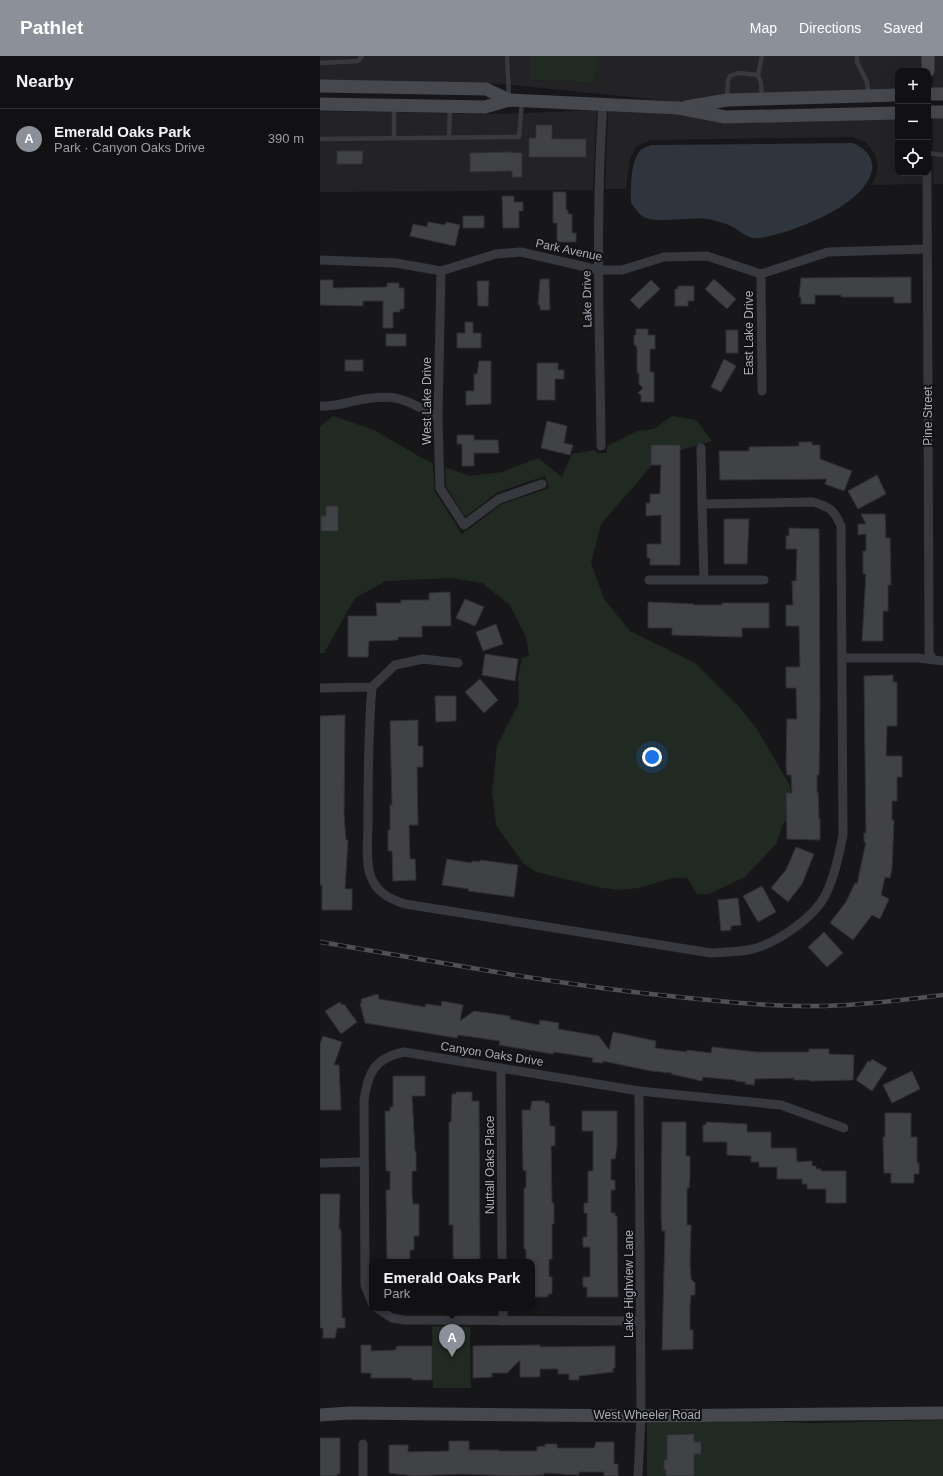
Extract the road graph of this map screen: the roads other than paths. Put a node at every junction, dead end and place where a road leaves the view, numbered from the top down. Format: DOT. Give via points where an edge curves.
graph roads {
  1 [pos="362,56"];
  2 [pos="507,56"];
  3 [pos="762,56"];
  4 [pos="857,56"];
  5 [pos="928,56"];
  6 [pos="320,63"];
  7 [pos="928,68"];
  8 [pos="758,75"];
  9 [pos="320,86"];
  10 [pos="931,94"];
  11 [pos="943,94"];
  12 [pos="895,95"];
  13 [pos="868,96"];
  14 [pos="516,100"];
  15 [pos="728,100"];
  16 [pos="762,100"];
  17 [pos="320,104"];
  18 [pos="603,104"];
  19 [pos="394,105"];
  20 [pos="450,106"];
  21 [pos="679,108"];
  22 [pos="931,112"];
  23 [pos="943,112"];
  24 [pos="895,113"];
  25 [pos="394,138"];
  26 [pos="449,138"];
  27 [pos="320,139"];
  28 [pos="931,153"];
  29 [pos="943,155"];
  30 [pos="927,176"];
  31 [pos="927,250"];
  32 [pos="320,260"];
  33 [pos="599,270"];
  34 [pos="441,271"];
  35 [pos="761,274"];
  36 [pos="762,392"];
  37 [pos="320,406"];
  38 [pos="438,418"];
  39 [pos="601,446"];
  40 [pos="701,448"];
  41 [pos="542,484"];
  42 [pos="702,504"];
  43 [pos="649,580"];
  44 [pos="704,580"];
  45 [pos="764,580"];
  46 [pos="843,658"];
  47 [pos="932,658"];
  48 [pos="943,661"];
  49 [pos="458,663"];
  50 [pos="372,687"];
  51 [pos="320,688"];
  52 [pos="501,1068"];
  53 [pos="639,1091"];
  54 [pos="844,1128"];
  55 [pos="364,1162"];
  56 [pos="320,1163"];
  57 [pos="502,1259"];
  58 [pos="369,1295"];
  59 [pos="382,1311"];
  60 [pos="503,1311"];
  61 [pos="503,1321"];
  62 [pos="641,1321"];
  63 [pos="320,1405"];
  64 [pos="350,1413"];
  65 [pos="943,1413"];
  66 [pos="320,1415"];
  67 [pos="642,1416"];
  68 [pos="363,1444"];
  69 [pos="363,1476"];
  70 [pos="638,1476"];
  1 -- 6 [label="lane" via="358,61"];
  2 -- 14 [label="lane"];
  3 -- 8 [label="lane"];
  4 -- 13 [label="lane" via="857,62 867,82"];
  5 -- 7 [label="main road"];
  8 -- 15 [label="lane" via="738,73 730,76"];
  8 -- 16 [label="lane"];
  9 -- 14 [label="main road" via="486,90"];
  10 -- 11 [label="main road"];
  12 -- 13 [label="main road"];
  13 -- 16 [label="main road"];
  14 -- 18 [label="main road"];
  14 -- 20 [label="main road" via="485,107"];
  14 -- 26 [label="lane" via="519,137"];
  15 -- 16 [label="main road"];
  15 -- 21 [label="main road"];
  17 -- 19 [label="main road"];
  18 -- 21 [label="main road"];
  18 -- 33 [label="street, Lake Drive" via="599,157"];
  19 -- 20 [label="main road"];
  19 -- 25 [label="lane"];
  20 -- 26 [label="lane"];
  21 -- 24 [label="main road" via="725,117"];
  22 -- 23 [label="main road"];
  25 -- 26 [label="lane"];
  25 -- 27 [label="lane"];
  28 -- 29 [label="lane"];
  30 -- 31 [label="street, Pine Street"];
  31 -- 35 [label="street" via="828,252"];
  31 -- 47 [label="street, Pine Street" via="929,652"];
  32 -- 34 [label="street, Park Avenue" via="396,263"];
  33 -- 34 [label="street, Park Avenue" via="522,252 496,254"];
  33 -- 35 [label="street, Park Avenue" via="622,270 664,257 707,256"];
  33 -- 39 [label="street, Lake Drive"];
  34 -- 38 [label="street, West Lake Drive"];
  35 -- 36 [label="street, East Lake Drive"];
  37 -- 38 [label="street" via="374,397 392,397 414,403"];
  38 -- 41 [label="street, West Lake Drive" via="440,488 464,525 500,499"];
  40 -- 42 [label="street"];
  42 -- 44 [label="street"];
  42 -- 46 [label="street" via="813,502 825,505 836,513 841,526"];
  43 -- 44 [label="street"];
  44 -- 45 [label="street"];
  46 -- 47 [label="street"];
  46 -- 50 [label="street" via="843,835 838,860 826,894 807,917 783,936 749,949 711,953 405,904 389,899 377,889 370,876 368,728"];
  47 -- 48 [label="street"];
  49 -- 50 [label="street" via="423,659 395,665"];
  50 -- 51 [label="street"];
  52 -- 53 [label="street, Canyon Oaks Drive"];
  52 -- 55 [label="street, Canyon Oaks Drive" via="404,1052 382,1059 375,1066 366,1085"];
  52 -- 57 [label="street, Nuttall Oaks Place"];
  53 -- 54 [label="street, Canyon Oaks Drive" via="781,1105"];
  53 -- 62 [label="street, Lake Highview Lane"];
  55 -- 56 [label="street"];
  55 -- 58 [label="street, Canyon Oaks Drive" via="365,1285"];
  59 -- 61 [label="street" via="392,1318 404,1320"];
  60 -- 61 [label="street"];
  61 -- 62 [label="street"];
  62 -- 67 [label="street, Lake Highview Lane"];
  63 -- 64 [label="main road, West Wheeler Road"];
  64 -- 66 [label="main road, West Wheeler Road"];
  64 -- 67 [label="main road, West Wheeler Road"];
  65 -- 67 [label="main road, West Wheeler Road"];
  67 -- 70 [label="street, Lake Highview Lane"];
  68 -- 69 [label="street"];
}
